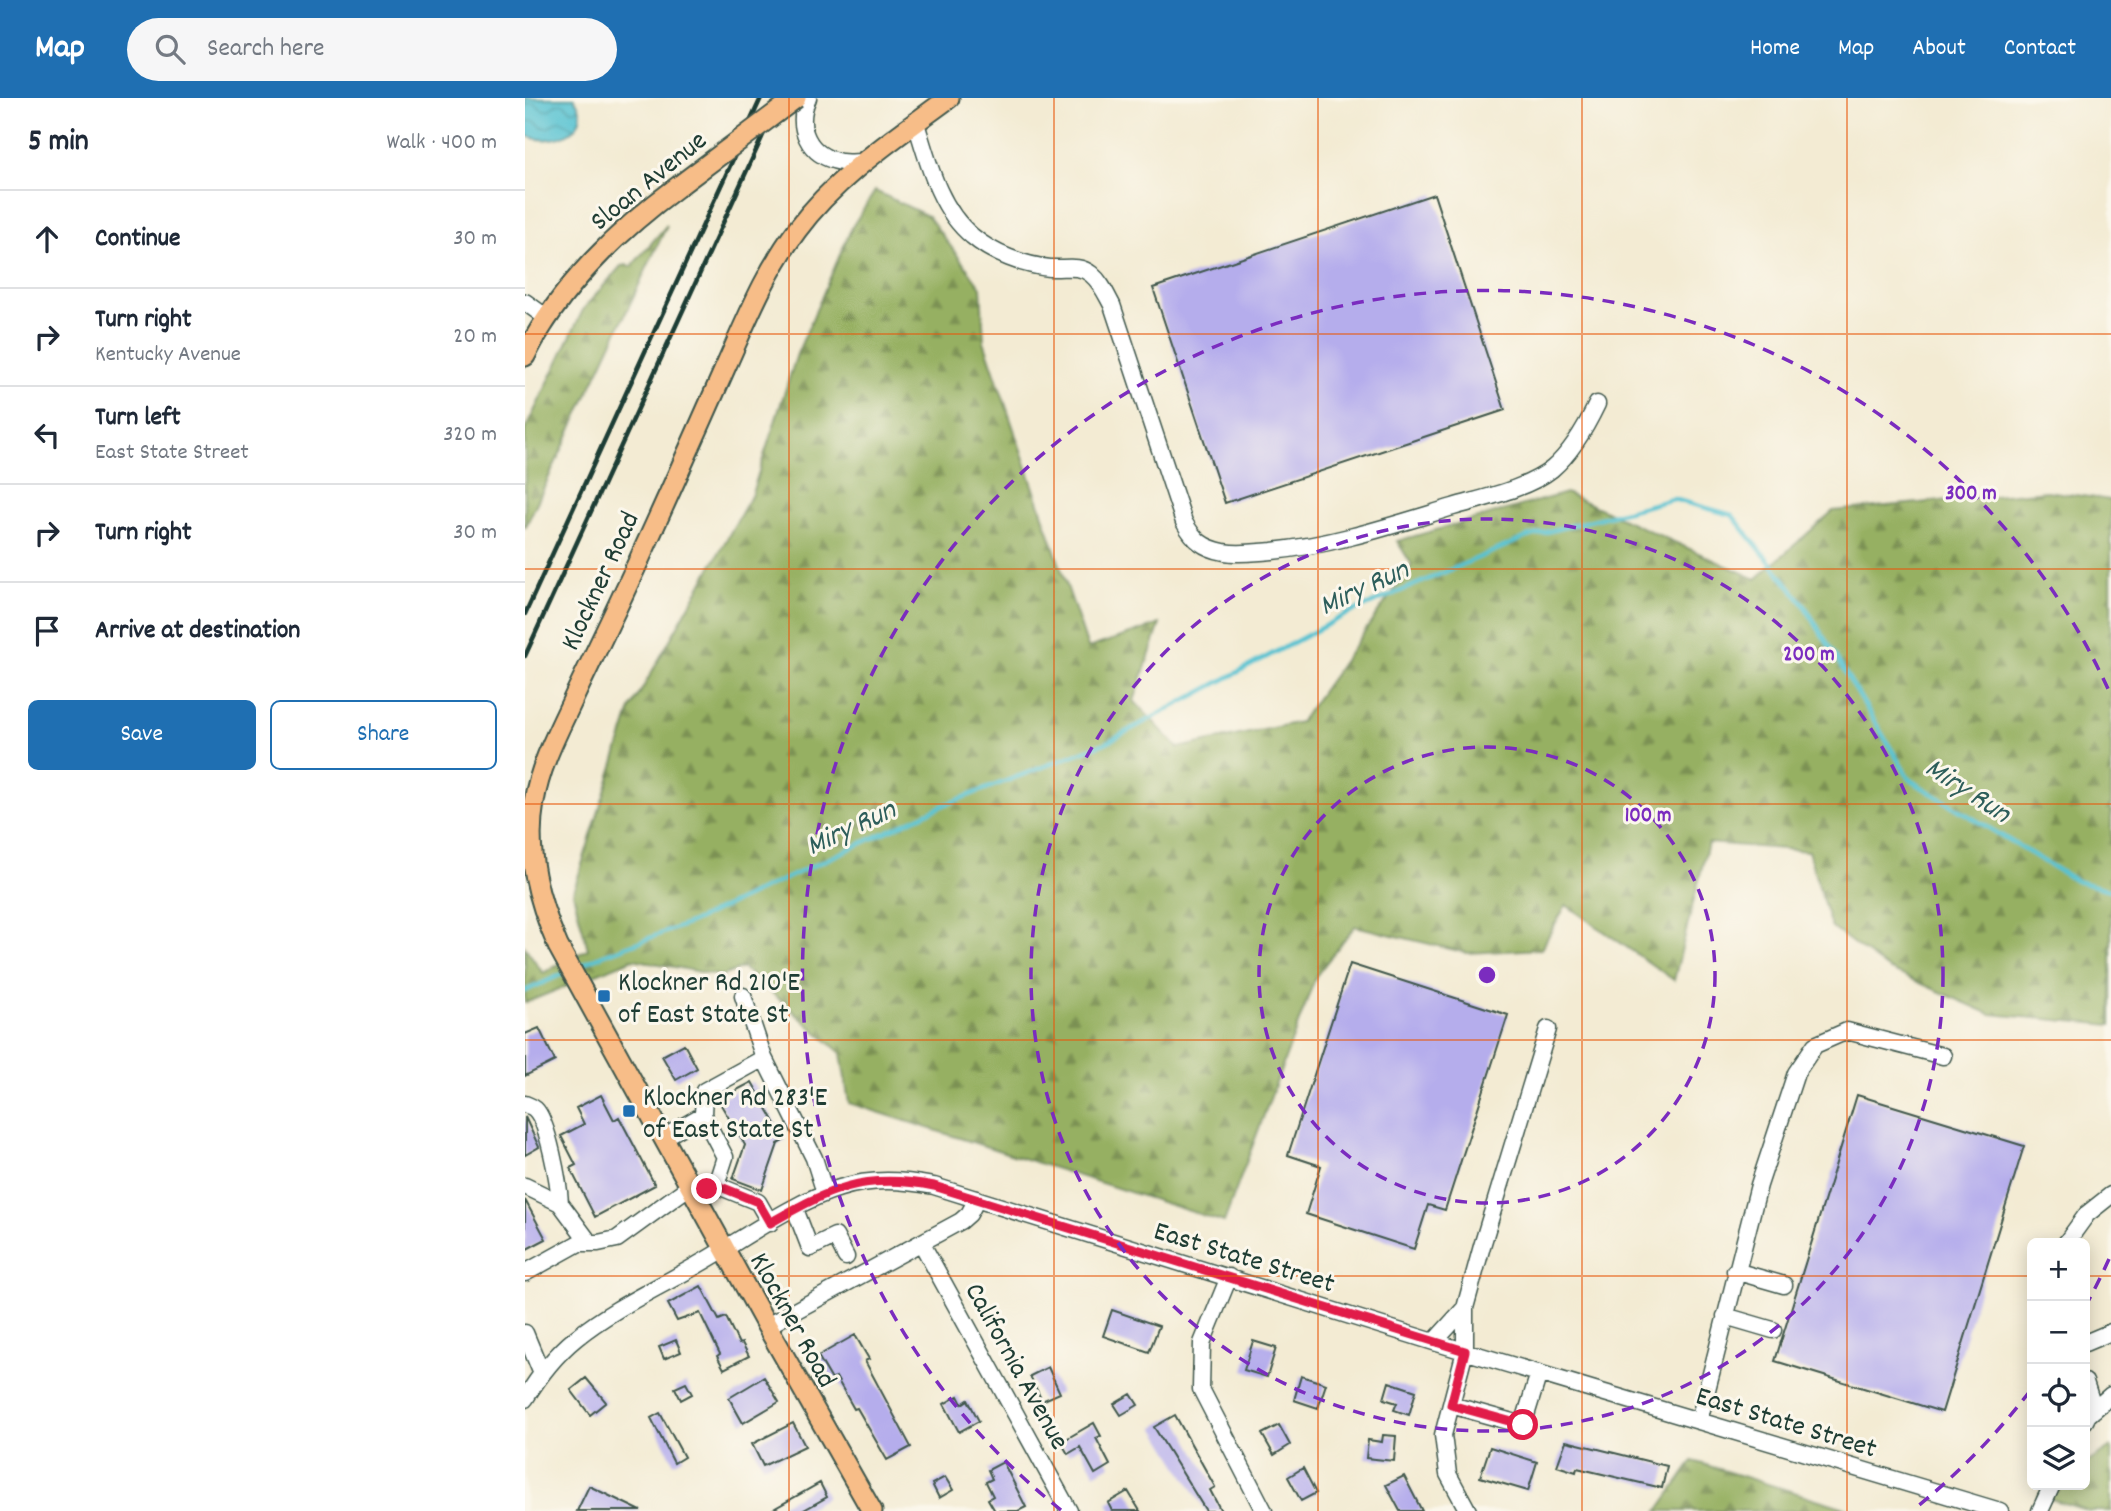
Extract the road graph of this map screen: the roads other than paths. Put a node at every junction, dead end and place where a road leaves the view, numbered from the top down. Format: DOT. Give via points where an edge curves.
graph roads {
  1 [pos="796,98"];
  2 [pos="808,98"];
  3 [pos="949,98"];
  4 [pos="916,123"];
  5 [pos="863,162"];
  6 [pos="525,302"];
  7 [pos="547,318"];
  8 [pos="525,356"];
  9 [pos="1597,404"];
  10 [pos="743,996"];
  11 [pos="1548,1029"];
  12 [pos="1943,1056"];
  13 [pos="764,1058"];
  14 [pos="525,1104"];
  15 [pos="703,1115"];
  16 [pos="663,1138"];
  17 [pos="716,1185"];
  18 [pos="525,1186"];
  19 [pos="692,1190"];
  20 [pos="825,1193"];
  21 [pos="2111,1195"];
  22 [pos="977,1199"];
  23 [pos="560,1203"];
  24 [pos="795,1209"];
  25 [pos="770,1223"];
  26 [pos="2070,1238"];
  27 [pos="589,1242"];
  28 [pos="922,1244"];
  29 [pos="724,1249"];
  30 [pos="846,1257"];
  31 [pos="1735,1271"];
  32 [pos="525,1273"];
  33 [pos="1229,1277"];
  34 [pos="1784,1285"];
  35 [pos="1465,1308"];
  36 [pos="1725,1316"];
  37 [pos="767,1326"];
  38 [pos="1773,1330"];
  39 [pos="2111,1332"];
  40 [pos="525,1333"];
  41 [pos="2090,1341"];
  42 [pos="1434,1342"];
  43 [pos="1465,1351"];
  44 [pos="1539,1373"];
  45 [pos="542,1374"];
  46 [pos="2111,1395"];
  47 [pos="525,1399"];
  48 [pos="1451,1405"];
  49 [pos="2090,1414"];
  50 [pos="1699,1421"];
  51 [pos="2050,1490"];
  52 [pos="871,1511"];
  53 [pos="1069,1511"];
  54 [pos="1264,1511"];
  55 [pos="1468,1511"];
  56 [pos="2000,1511"];
  57 [pos="2040,1511"];
  1 -- 7 [label="main road, Sloan Avenue, bridge" via="641,215 609,244"];
  2 -- 5 [label="street" via="802,118 811,146 841,162"];
  3 -- 4 [label="main road, Klockner Road"];
  4 -- 5 [label="main road, Klockner Road"];
  4 -- 9 [label="street" via="942,196 972,237 1020,262 1076,267 1101,284 1184,522 1193,539 1206,547 1248,553 1337,541 1496,494 1551,470 1570,449"];
  5 -- 16 [label="main road, Klockner Road" via="805,219 770,272 553,741 534,800 532,861 545,916"];
  6 -- 7 [label="street"];
  7 -- 8 [label="main road, Sloan Avenue"];
  10 -- 13 [label="street"];
  11 -- 35 [label="street"];
  12 -- 31 [label="street" via="1847,1031 1815,1045 1796,1073"];
  13 -- 15 [label="street" via="704,1091"];
  13 -- 20 [label="street" via="814,1158"];
  14 -- 23 [label="street" via="534,1107 545,1129"];
  15 -- 16 [label="street"];
  15 -- 17 [label="street" via="726,1157"];
  16 -- 19 [label="main road, Klockner Road"];
  17 -- 19 [label="street"];
  17 -- 25 [label="street" via="758,1202"];
  18 -- 23 [label="street"];
  19 -- 27 [label="street" via="628,1233 607,1242"];
  19 -- 29 [label="main road, Klockner Road"];
  20 -- 22 [label="street, East State Street" via="860,1182 908,1181"];
  20 -- 24 [label="street, East State Street"];
  21 -- 26 [label="street" via="2087,1213"];
  22 -- 28 [label="street" via="961,1221"];
  22 -- 33 [label="street, East State Street"];
  23 -- 27 [label="street"];
  24 -- 25 [label="street, East State Street"];
  24 -- 30 [label="street" via="810,1248 835,1236"];
  25 -- 29 [label="street, East State Street"];
  27 -- 32 [label="street" via="566,1248"];
  28 -- 37 [label="street"];
  28 -- 53 [label="street, California Avenue"];
  29 -- 37 [label="main road, Klockner Road"];
  29 -- 45 [label="street, East State Street" via="601,1320 575,1338"];
  31 -- 34 [label="street"];
  31 -- 36 [label="street"];
  33 -- 42 [label="street, East State Street"];
  33 -- 54 [label="street" via="1202,1343 1201,1389"];
  35 -- 42 [label="street"];
  35 -- 43 [label="street"];
  36 -- 38 [label="street"];
  36 -- 50 [label="street"];
  37 -- 52 [label="main road, Klockner Road"];
  39 -- 41 [label="street"];
  40 -- 45 [label="street"];
  42 -- 43 [label="street, East State Street"];
  43 -- 44 [label="street, East State Street"];
  43 -- 48 [label="street"];
  44 -- 48 [label="street" via="1523,1425"];
  44 -- 50 [label="street, East State Street"];
  45 -- 47 [label="street, East State Street"];
  46 -- 49 [label="street"];
  48 -- 55 [label="street" via="1443,1435 1445,1461"];
  50 -- 56 [label="street, East State Street"];
  51 -- 57 [label="street"];
}
